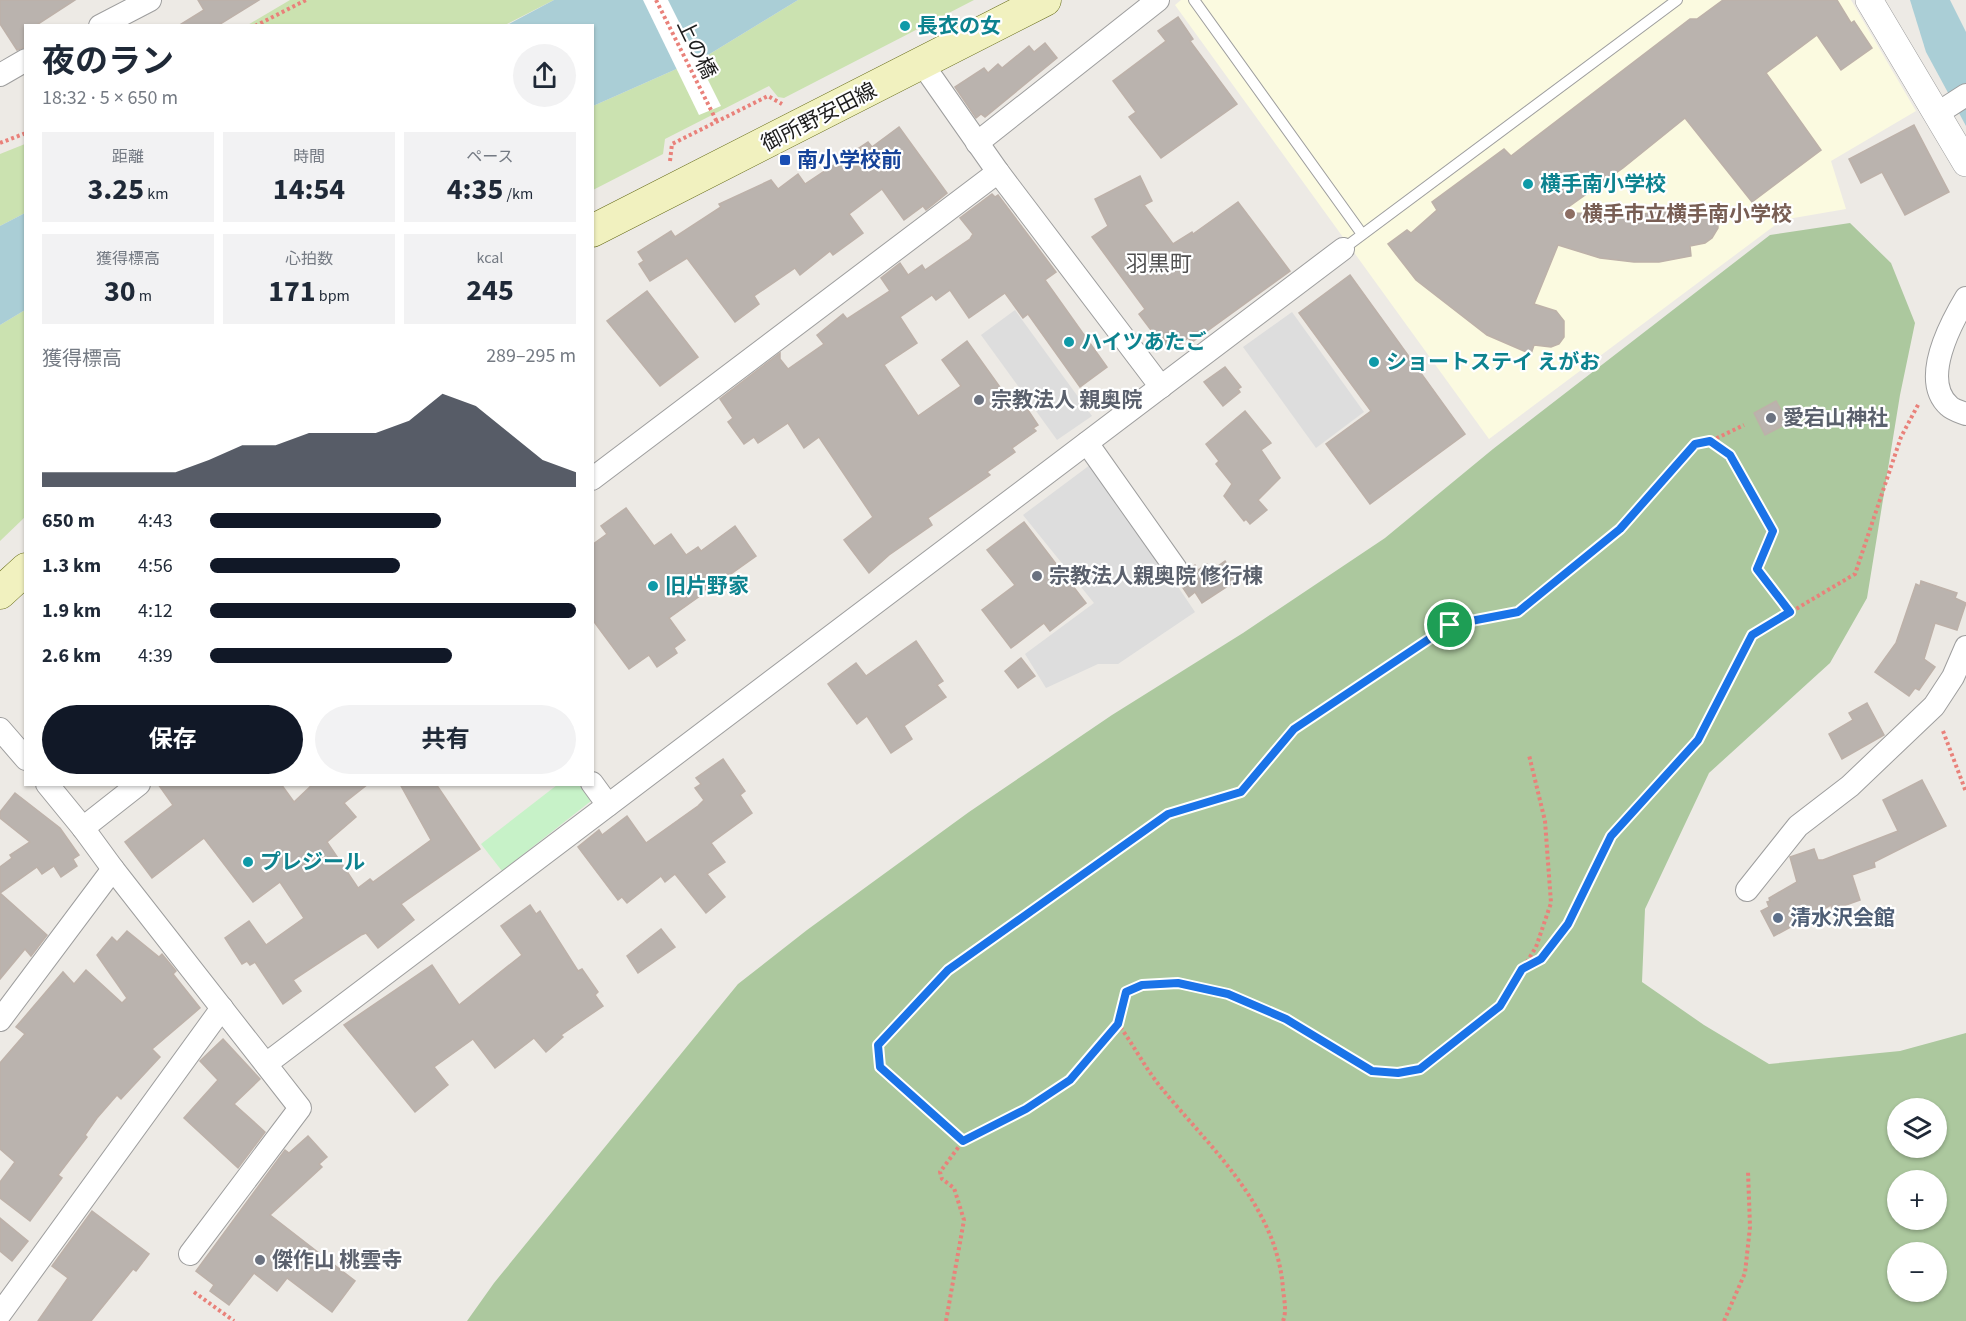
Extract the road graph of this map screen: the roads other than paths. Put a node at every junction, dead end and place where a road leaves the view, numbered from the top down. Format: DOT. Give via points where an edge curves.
graph roads {
  1 [pos="150,0"];
  2 [pos="1045,0"];
  3 [pos="1158,0"];
  4 [pos="1194,0"];
  5 [pos="1677,0"];
  6 [pos="1869,0"];
  7 [pos="104,24"];
  8 [pos="24,61"];
  9 [pos="923,65"];
  10 [pos="0,75"];
  11 [pos="1951,105"];
  12 [pos="977,143"];
  13 [pos="1966,164"];
  14 [pos="998,172"];
  15 [pos="594,230"];
  16 [pos="1362,234"];
  17 [pos="1343,249"];
  18 [pos="1966,298"];
  19 [pos="1161,387"];
  20 [pos="1966,414"];
  21 [pos="1086,443"];
  22 [pos="594,477"];
  23 [pos="1176,569"];
  24 [pos="24,571"];
  25 [pos="0,593"];
  26 [pos="1966,647"];
  27 [pos="1959,684"];
  28 [pos="0,729"];
  29 [pos="24,757"];
  30 [pos="49,786"];
  31 [pos="136,786"];
  32 [pos="594,786"];
  33 [pos="608,805"];
  34 [pos="83,828"];
  35 [pos="113,869"];
  36 [pos="1747,890"];
  37 [pos="222,1008"];
  38 [pos="0,1020"];
  39 [pos="266,1064"];
  40 [pos="190,1254"];
  41 [pos="0,1314"];
  1 -- 7 [label="street"];
  2 -- 9 [label="main road, 御所野安田線"];
  3 -- 12 [label="street"];
  4 -- 16 [label="lane"];
  5 -- 16 [label="lane"];
  6 -- 11 [label="street"];
  8 -- 10 [label="street"];
  9 -- 12 [label="street"];
  9 -- 15 [label="main road, 御所野安田線"];
  11 -- 13 [label="street"];
  12 -- 14 [label="street"];
  14 -- 19 [label="street"];
  14 -- 22 [label="street"];
  16 -- 17 [label="lane"];
  17 -- 19 [label="street"];
  18 -- 20 [label="street" via="1947,330 1937,367 1939,388 1948,406"];
  19 -- 21 [label="street"];
  21 -- 23 [label="street"];
  21 -- 33 [label="street"];
  24 -- 25 [label="main road"];
  26 -- 27 [label="street"];
  27 -- 36 [label="street" via="1851,786 1798,826"];
  28 -- 29 [label="street"];
  30 -- 34 [label="street"];
  31 -- 34 [label="street"];
  32 -- 33 [label="street"];
  33 -- 39 [label="street"];
  34 -- 35 [label="street"];
  35 -- 37 [label="street"];
  35 -- 38 [label="street"];
  37 -- 39 [label="street"];
  37 -- 41 [label="street"];
  39 -- 40 [label="street" via="300,1108"];
}
